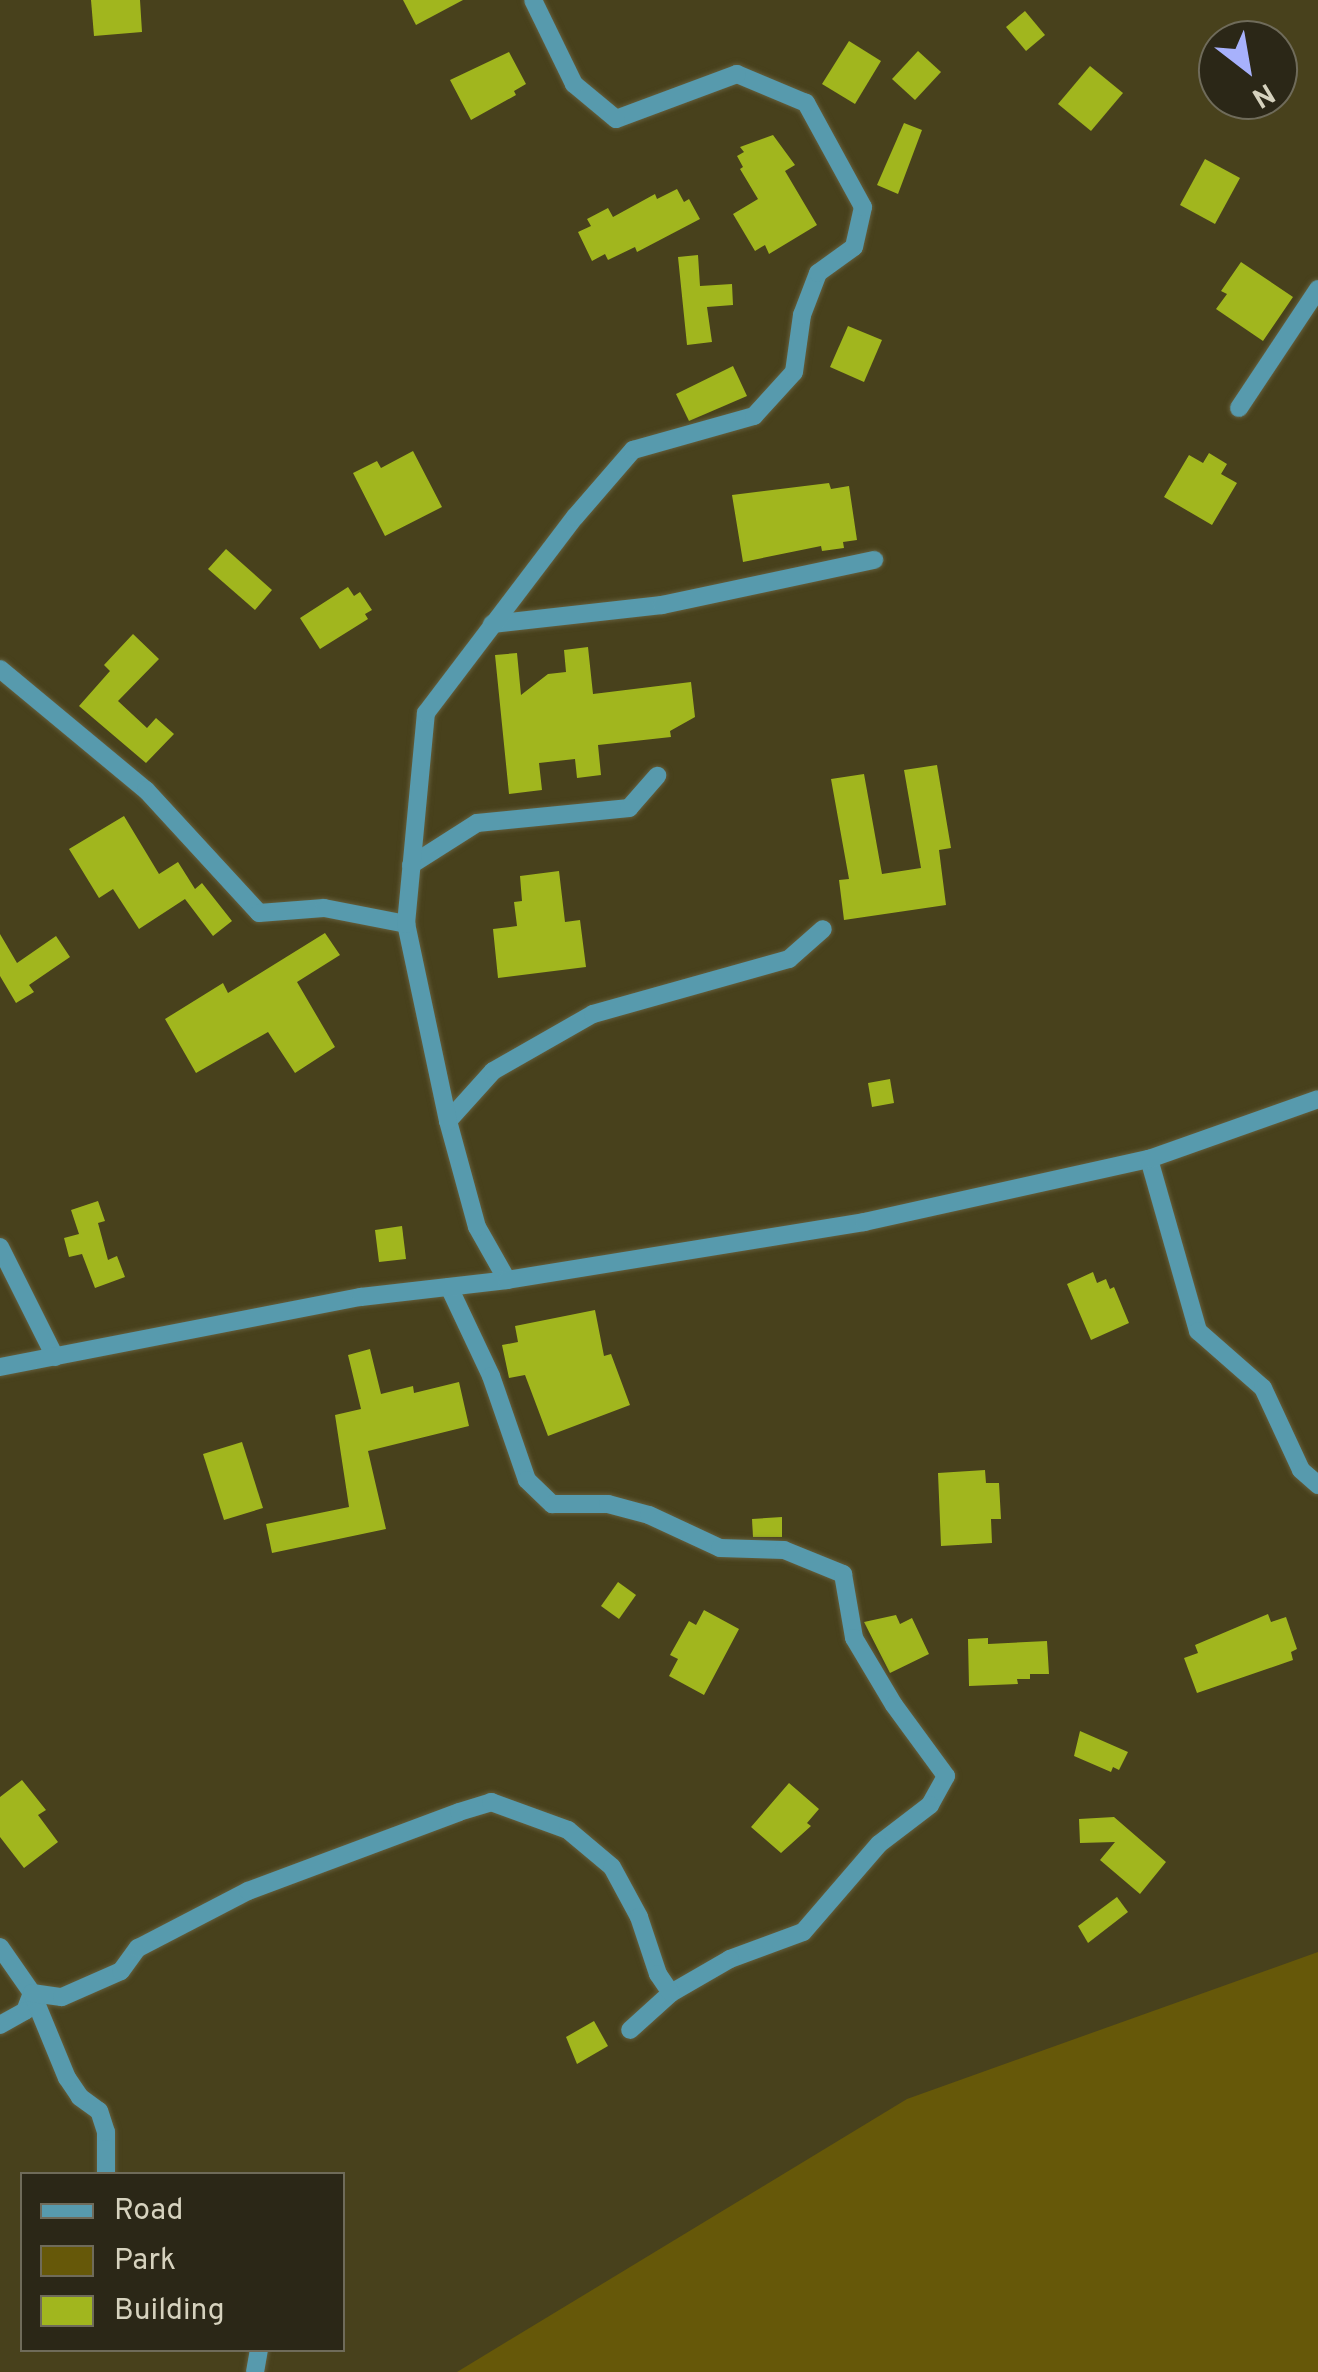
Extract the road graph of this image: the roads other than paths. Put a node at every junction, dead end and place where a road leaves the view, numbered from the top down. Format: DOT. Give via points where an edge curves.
graph roads {
  1 [pos="533,0"];
  2 [pos="1318,289"];
  3 [pos="1239,408"];
  4 [pos="874,560"];
  5 [pos="492,624"];
  6 [pos="0,669"];
  7 [pos="657,776"];
  8 [pos="411,865"];
  9 [pos="406,924"];
  10 [pos="823,929"];
  11 [pos="1318,1099"];
  12 [pos="448,1120"];
  13 [pos="1149,1159"];
  14 [pos="0,1247"];
  15 [pos="507,1280"];
  16 [pos="450,1286"];
  17 [pos="55,1356"];
  18 [pos="0,1368"];
  19 [pos="1318,1485"];
  20 [pos="0,1947"];
  21 [pos="672,1992"];
  22 [pos="32,1993"];
  23 [pos="0,2026"];
  24 [pos="630,2030"];
  25 [pos="106,2172"];
  1 -- 5 [label="street" via="574,84 616,119 736,74 806,103 863,207 854,247 818,272 802,315 794,372 754,416 633,450"];
  2 -- 3 [label="street"];
  4 -- 5 [label="street" via="662,605"];
  5 -- 8 [label="street" via="426,713"];
  6 -- 9 [label="street" via="146,790 258,913 324,908"];
  7 -- 8 [label="street" via="629,808 477,823"];
  8 -- 9 [label="street"];
  9 -- 12 [label="street"];
  10 -- 12 [label="street" via="789,959 594,1014 493,1071"];
  11 -- 13 [label="street"];
  12 -- 15 [label="street" via="477,1227"];
  13 -- 15 [label="street" via="864,1222"];
  13 -- 19 [label="street" via="1198,1331 1262,1388 1300,1470"];
  14 -- 17 [label="street"];
  15 -- 16 [label="street"];
  16 -- 17 [label="street"];
  16 -- 21 [label="street" via="527,1480 552,1504 608,1504 720,1548 784,1550 843,1574 854,1638 946,1776 930,1805 879,1844 803,1932 730,1959"];
  17 -- 18 [label="street"];
  20 -- 22 [label="street"];
  21 -- 22 [label="street" via="612,1867 568,1830 492,1802 248,1891 138,1948 120,1971 62,1997"];
  21 -- 24 [label="street"];
  22 -- 23 [label="street" via="26,2011"];
  22 -- 25 [label="street" via="67,2078 100,2111"];
}
